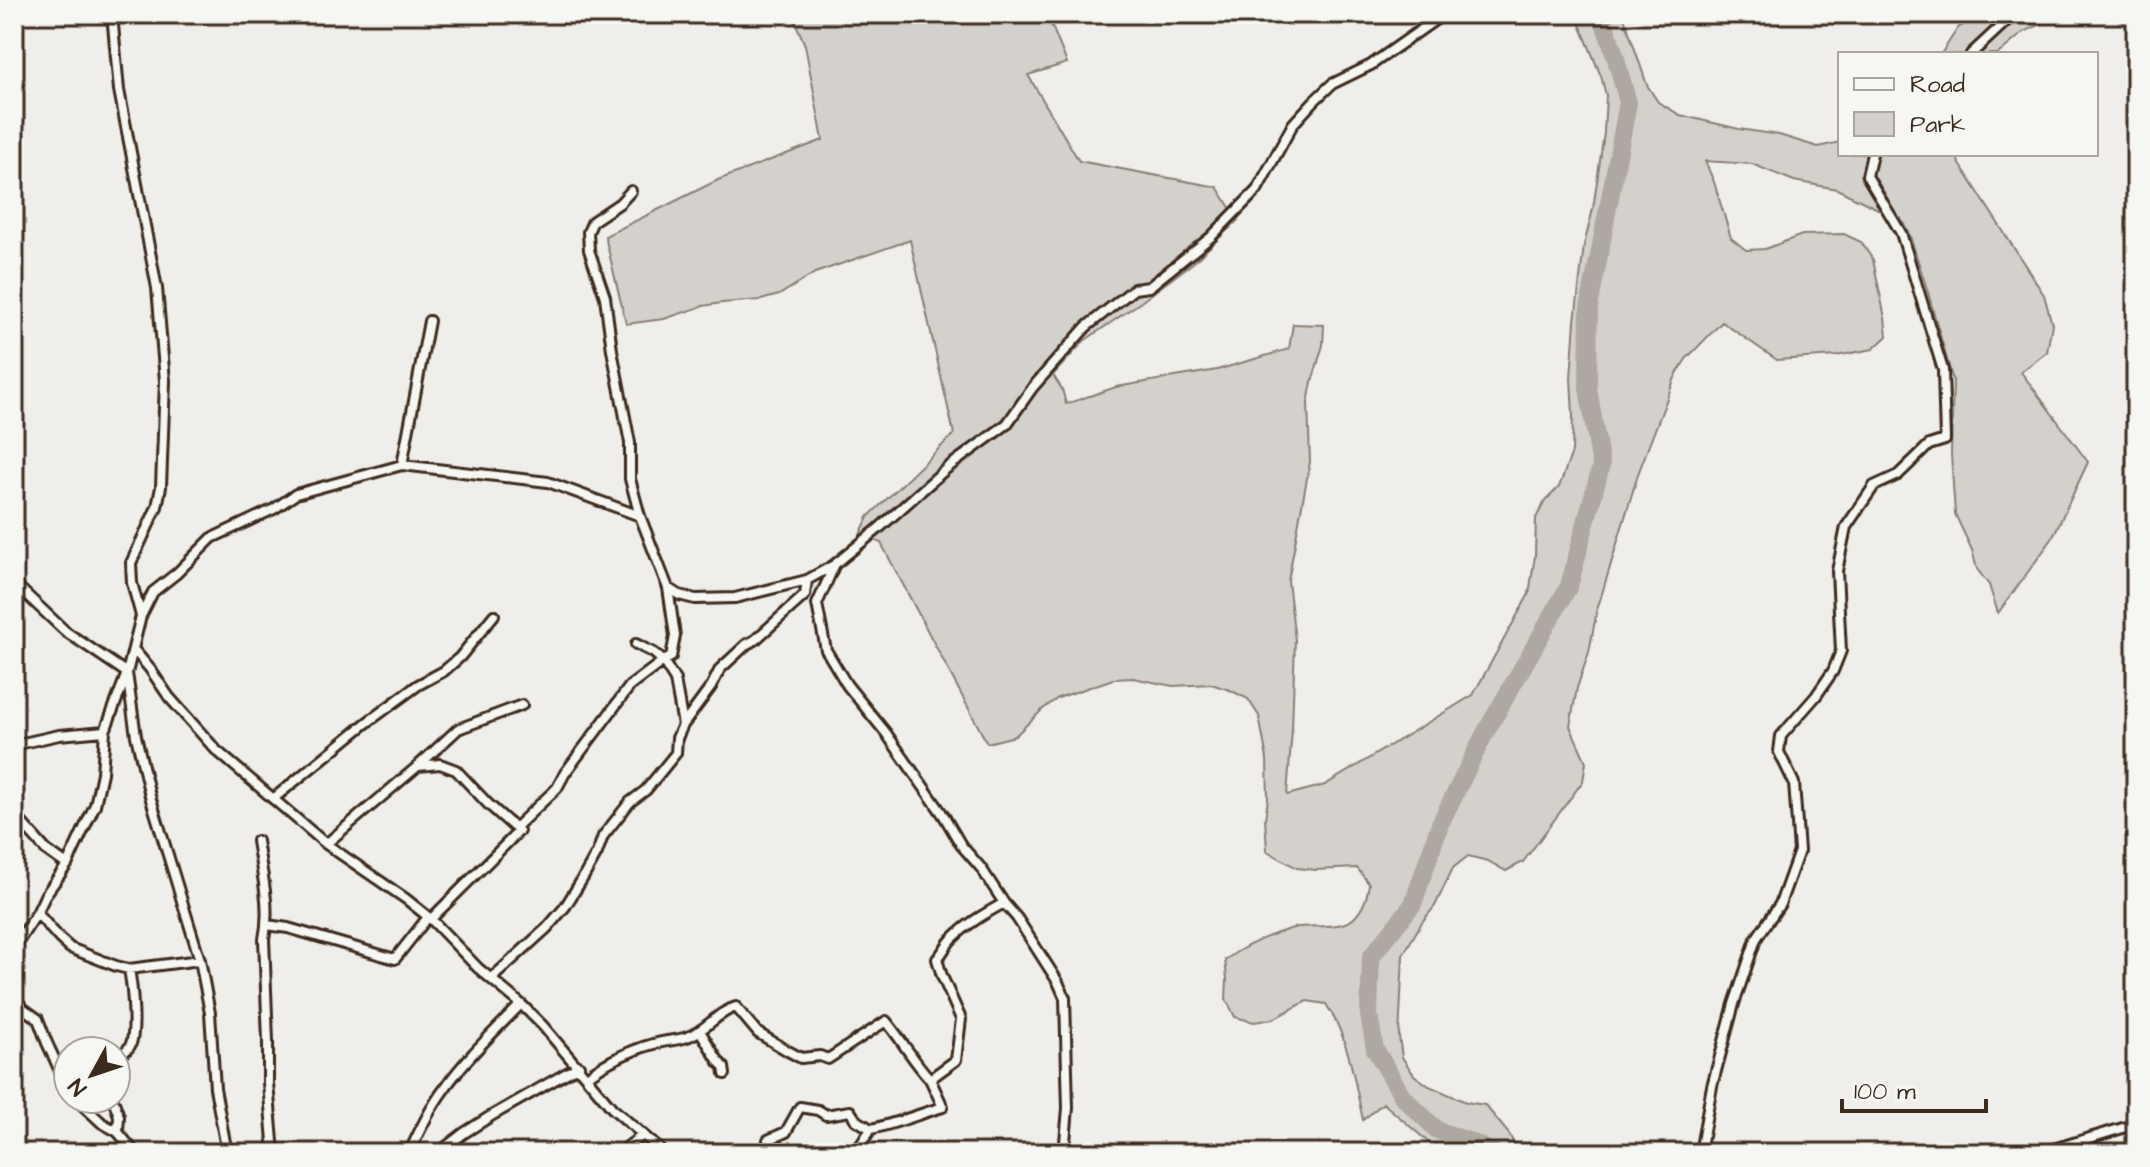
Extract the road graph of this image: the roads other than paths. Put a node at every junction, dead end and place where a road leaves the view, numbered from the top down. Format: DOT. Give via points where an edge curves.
graph roads {
  1 [pos="112,14"];
  2 [pos="1438,14"];
  3 [pos="2014,14"];
  4 [pos="1973,52"];
  5 [pos="1872,156"];
  6 [pos="631,191"];
  7 [pos="429,321"];
  8 [pos="402,465"];
  9 [pos="640,516"];
  10 [pos="834,565"];
  11 [pos="807,580"];
  12 [pos="14,583"];
  13 [pos="668,588"];
  14 [pos="494,615"];
  15 [pos="141,616"];
  16 [pos="636,644"];
  17 [pos="134,650"];
  18 [pos="663,661"];
  19 [pos="127,673"];
  20 [pos="522,705"];
  21 [pos="683,725"];
  22 [pos="105,731"];
  23 [pos="14,745"];
  24 [pos="418,766"];
  25 [pos="273,799"];
  26 [pos="14,814"];
  27 [pos="515,828"];
  28 [pos="257,841"];
  29 [pos="326,844"];
  30 [pos="67,865"];
  31 [pos="1004,903"];
  32 [pos="37,913"];
  33 [pos="429,918"];
  34 [pos="267,925"];
  35 [pos="14,948"];
  36 [pos="200,960"];
  37 [pos="129,969"];
  38 [pos="492,978"];
  39 [pos="14,998"];
  40 [pos="521,1004"];
  41 [pos="700,1031"];
  42 [pos="132,1041"];
  43 [pos="52,1054"];
  44 [pos="579,1066"];
  45 [pos="725,1074"];
  46 [pos="587,1077"];
  47 [pos="930,1079"];
  48 [pos="93,1115"];
  49 [pos="119,1115"];
  50 [pos="2136,1124"];
  51 [pos="871,1129"];
  52 [pos="118,1132"];
  53 [pos="643,1135"];
  54 [pos="768,1140"];
  55 [pos="135,1153"];
  56 [pos="227,1153"];
  57 [pos="274,1153"];
  58 [pos="409,1153"];
  59 [pos="438,1153"];
  60 [pos="619,1153"];
  61 [pos="664,1153"];
  62 [pos="847,1153"];
  63 [pos="1064,1153"];
  64 [pos="1700,1153"];
  65 [pos="2040,1153"];
  1 -- 15 [label="street" via="119,90 157,288 165,381 161,487 131,563"];
  2 -- 10 [label="street" via="1371,65 1332,84 1293,124 1257,190 1211,237 1149,287 1134,289 1086,327 1007,424"];
  3 -- 4 [label="street"];
  5 -- 64 [label="street" via="1867,176 1901,233 1943,370 1945,440 1929,445 1898,475 1874,486 1846,527 1837,571 1841,651 1816,696 1781,736 1779,752 1794,783 1799,851 1780,904 1756,939 1734,1004"];
  6 -- 9 [label="street" via="593,221 588,232 605,297 630,443 630,479"];
  7 -- 8 [label="street"];
  8 -- 9 [label="street" via="548,482"];
  8 -- 15 [label="street" via="296,494 212,538 153,592"];
  9 -- 13 [label="street"];
  10 -- 11 [label="street"];
  10 -- 31 [label="street" via="817,604 826,650"];
  11 -- 13 [label="street" via="735,598 695,599"];
  11 -- 21 [label="street" via="805,595 720,669"];
  12 -- 19 [label="street" via="65,631"];
  13 -- 18 [label="street" via="675,636 671,657"];
  14 -- 25 [label="street" via="444,671 365,724"];
  15 -- 17 [label="street"];
  16 -- 18 [label="street"];
  17 -- 19 [label="street"];
  17 -- 25 [label="street" via="206,740"];
  18 -- 21 [label="street" via="675,680"];
  18 -- 27 [label="street" via="630,686 557,788"];
  19 -- 22 [label="street"];
  19 -- 36 [label="street" via="150,796"];
  20 -- 24 [label="street" via="458,729"];
  21 -- 38 [label="street" via="676,753 603,836 565,907"];
  22 -- 23 [label="street"];
  22 -- 30 [label="street" via="95,805"];
  24 -- 27 [label="street" via="440,764 456,770"];
  24 -- 29 [label="street"];
  25 -- 29 [label="street"];
  26 -- 30 [label="street"];
  27 -- 33 [label="street" via="519,831"];
  28 -- 34 [label="street"];
  29 -- 33 [label="street"];
  30 -- 32 [label="street"];
  31 -- 47 [label="street" via="950,940 937,959 961,1019 956,1060"];
  31 -- 63 [label="street" via="1065,998"];
  32 -- 35 [label="street"];
  32 -- 37 [label="street" via="70,948"];
  33 -- 34 [label="street" via="395,959"];
  33 -- 38 [label="street"];
  34 -- 57 [label="street"];
  36 -- 37 [label="street"];
  36 -- 56 [label="street"];
  37 -- 42 [label="street"];
  38 -- 40 [label="street"];
  39 -- 43 [label="street" via="38,1019"];
  40 -- 44 [label="street"];
  40 -- 58 [label="street" via="446,1087"];
  41 -- 45 [label="street"];
  41 -- 46 [label="street" via="600,1065"];
  41 -- 47 [label="street" via="736,1007 758,1033 788,1051 801,1058 828,1059 886,1021"];
  44 -- 46 [label="street"];
  44 -- 59 [label="street"];
  46 -- 53 [label="street"];
  47 -- 51 [label="street" via="943,1107"];
  48 -- 52 [label="street"];
  49 -- 52 [label="street"];
  50 -- 65 [label="street"];
  51 -- 54 [label="street" via="850,1111 826,1115 800,1107 786,1132"];
  51 -- 62 [label="street" via="860,1146"];
  52 -- 55 [label="street"];
  53 -- 60 [label="street"];
  53 -- 61 [label="street"];
}
